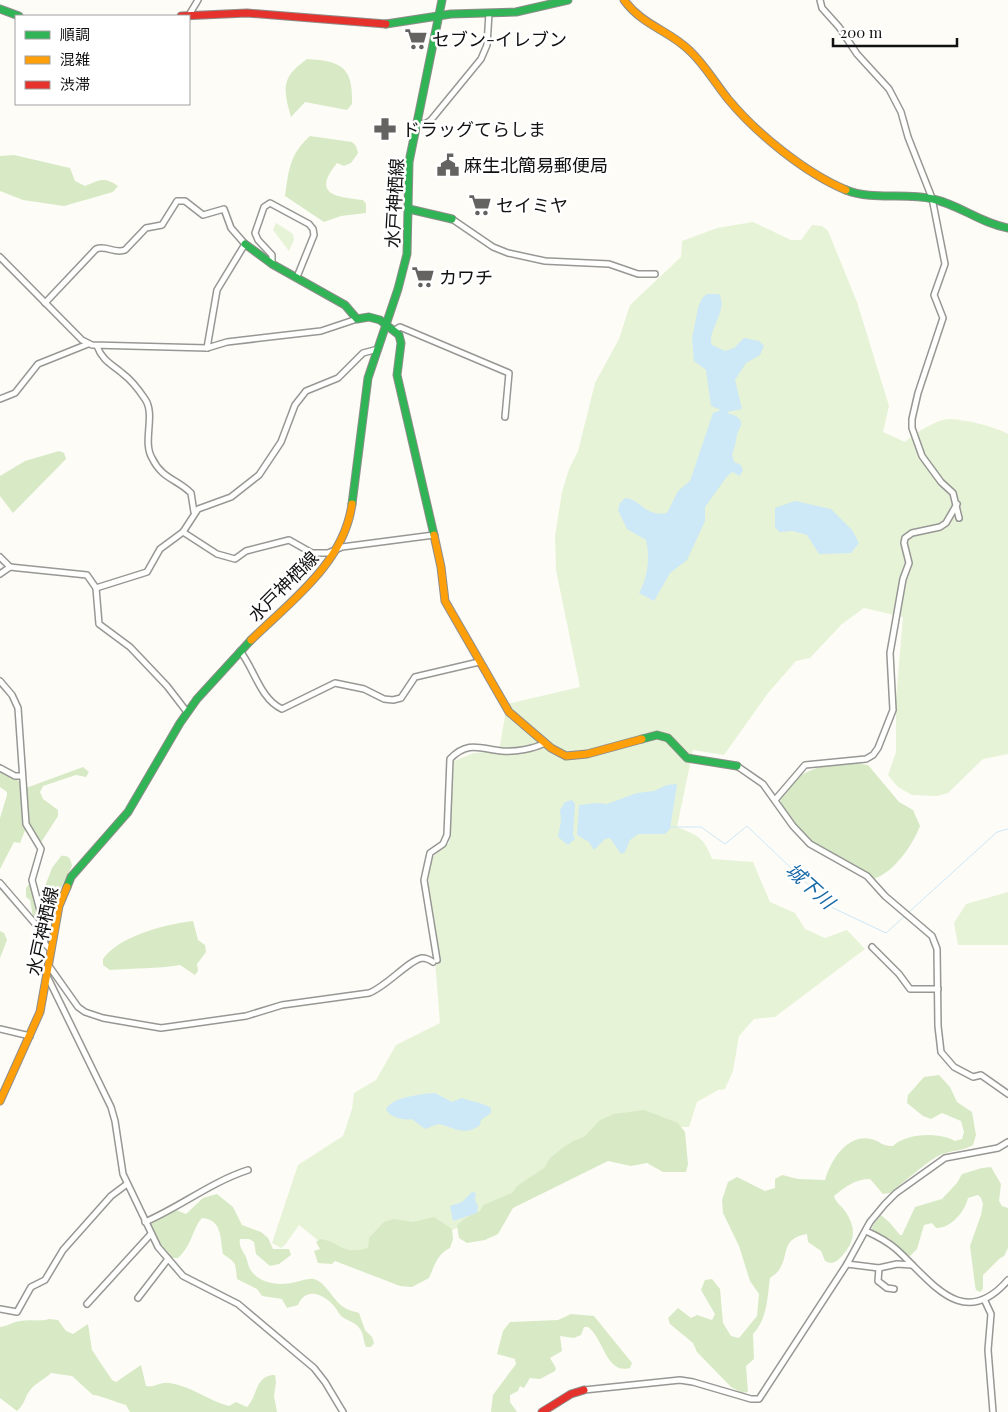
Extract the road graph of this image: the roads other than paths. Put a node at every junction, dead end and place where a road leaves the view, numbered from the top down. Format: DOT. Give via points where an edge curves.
graph roads {
  1 [pos="198,0"];
  2 [pos="442,0"];
  3 [pos="568,0"];
  4 [pos="624,0"];
  5 [pos="820,0"];
  6 [pos="0,9"];
  7 [pos="489,13"];
  8 [pos="16,15"];
  9 [pos="186,15"];
  10 [pos="190,16"];
  11 [pos="439,16"];
  12 [pos="417,123"];
  13 [pos="932,198"];
  14 [pos="409,209"];
  15 [pos="452,219"];
  16 [pos="1008,228"];
  17 [pos="246,244"];
  18 [pos="0,257"];
  19 [pos="272,264"];
  20 [pos="655,274"];
  21 [pos="296,277"];
  22 [pos="45,303"];
  23 [pos="356,319"];
  24 [pos="387,324"];
  25 [pos="394,330"];
  26 [pos="89,344"];
  27 [pos="97,346"];
  28 [pos="207,348"];
  29 [pos="378,349"];
  30 [pos="0,399"];
  31 [pos="505,417"];
  32 [pos="957,504"];
  33 [pos="194,512"];
  34 [pos="959,518"];
  35 [pos="183,532"];
  36 [pos="434,535"];
  37 [pos="337,550"];
  38 [pos="0,557"];
  39 [pos="10,566"];
  40 [pos="0,574"];
  41 [pos="96,588"];
  42 [pos="240,651"];
  43 [pos="479,662"];
  44 [pos="0,681"];
  45 [pos="186,712"];
  46 [pos="545,743"];
  47 [pos="737,766"];
  48 [pos="0,768"];
  49 [pos="22,776"];
  50 [pos="775,800"];
  51 [pos="0,883"];
  52 [pos="43,933"];
  53 [pos="872,947"];
  54 [pos="51,950"];
  55 [pos="49,965"];
  56 [pos="47,976"];
  57 [pos="938,989"];
  58 [pos="0,1029"];
  59 [pos="30,1036"];
  60 [pos="1008,1094"];
  61 [pos="0,1101"];
  62 [pos="1008,1142"];
  63 [pos="248,1170"];
  64 [pos="127,1184"];
  65 [pos="145,1222"];
  66 [pos="866,1231"];
  67 [pos="150,1235"];
  68 [pos="168,1259"];
  69 [pos="847,1264"];
  70 [pos="912,1265"];
  71 [pos="879,1268"];
  72 [pos="1008,1280"];
  73 [pos="894,1289"];
  74 [pos="138,1298"];
  75 [pos="984,1299"];
  76 [pos="87,1304"];
  77 [pos="0,1309"];
  78 [pos="584,1390"];
  79 [pos="344,1412"];
  80 [pos="542,1412"];
  81 [pos="992,1412"];
  1 -- 9 [label="street"];
  2 -- 11 [label="main road, 水戸神栖線"];
  3 -- 7 [label="main road" via="516,12"];
  4 -- 13 [label="main road" via="640,20 684,45 740,113 816,175 848,190 866,194"];
  5 -- 13 [label="street" via="822,8 857,54 889,90 901,112"];
  6 -- 8 [label="main road"];
  7 -- 11 [label="main road"];
  7 -- 12 [label="street" via="486,45 481,59 430,120 425,124"];
  10 -- 11 [label="main road" via="247,12 383,24"];
  11 -- 12 [label="main road, 水戸神栖線"];
  12 -- 14 [label="main road, 水戸神栖線" via="408,171"];
  13 -- 16 [label="main road" via="992,226"];
  13 -- 32 [label="street" via="945,264 934,295 943,318 918,393 912,428 922,456 953,493"];
  14 -- 15 [label="main road"];
  14 -- 24 [label="main road, 水戸神栖線" via="407,254"];
  15 -- 20 [label="street" via="493,247 508,253 545,261 610,264 638,274"];
  17 -- 19 [label="main road"];
  17 -- 22 [label="street" via="231,228 224,208 200,215 181,200 175,203 162,225 146,228 125,250 96,249"];
  17 -- 28 [label="street" via="217,290"];
  18 -- 22 [label="street"];
  19 -- 21 [label="main road"];
  19 -- 21 [label="street" via="272,255 258,240 254,230 264,206 270,203 313,229 314,235"];
  21 -- 23 [label="main road" via="345,304"];
  22 -- 26 [label="street"];
  23 -- 24 [label="main road" via="372,317"];
  23 -- 28 [label="street" via="321,331 227,342"];
  24 -- 25 [label="main road"];
  24 -- 29 [label="main road, 水戸神栖線"];
  25 -- 31 [label="street" via="400,327 509,373"];
  25 -- 36 [label="main road" via="401,340 397,374"];
  26 -- 27 [label="street"];
  26 -- 30 [label="street" via="38,364 14,393"];
  27 -- 28 [label="street"];
  27 -- 33 [label="street" via="105,361 125,375 146,400 151,456 162,474 191,493"];
  29 -- 33 [label="street" via="363,353 338,378 306,391 295,405 281,442 259,475 231,498"];
  29 -- 37 [label="main road, 水戸神栖線" via="365,393 350,517"];
  32 -- 34 [label="street"];
  32 -- 50 [label="street" via="940,527 912,533 905,538 909,563 903,579 890,653 893,710 878,748 866,759 805,765"];
  33 -- 35 [label="street"];
  35 -- 37 [label="street" via="217,554 235,559 246,551 289,540 312,553 328,554"];
  35 -- 41 [label="street" via="164,544 150,569 143,574"];
  36 -- 37 [label="street"];
  36 -- 43 [label="main road" via="447,606"];
  37 -- 42 [label="main road, 水戸神栖線" via="320,573"];
  38 -- 39 [label="street"];
  39 -- 40 [label="street"];
  39 -- 41 [label="street" via="87,576"];
  41 -- 45 [label="street" via="99,624 130,647 167,686"];
  42 -- 43 [label="street" via="265,693 282,709 335,683 393,700 400,698 415,677"];
  42 -- 45 [label="main road, 水戸神栖線"];
  43 -- 46 [label="main road" via="509,712"];
  44 -- 49 [label="street" via="18,708"];
  45 -- 54 [label="main road, 水戸神栖線" via="128,812 71,877 59,906"];
  46 -- 47 [label="main road" via="561,754 572,756 662,735 687,758"];
  46 -- 55 [label="street" via="537,748 510,751 475,746 450,759 447,835 443,844 430,853 424,880 435,961 422,958 415,961 381,988 369,993 291,1004 246,1016 160,1028 85,1012 74,1002"];
  47 -- 50 [label="street" via="758,779"];
  48 -- 49 [label="street"];
  49 -- 52 [label="street" via="26,824 41,849 32,880"];
  50 -- 57 [label="street" via="810,844 867,876 884,896 927,930 936,943"];
  51 -- 52 [label="street"];
  52 -- 54 [label="street" via="45,944"];
  53 -- 57 [label="street" via="900,974 910,989"];
  54 -- 55 [label="main road, 水戸神栖線"];
  55 -- 56 [label="main road, 水戸神栖線"];
  56 -- 59 [label="main road, 水戸神栖線" via="40,1012"];
  56 -- 64 [label="street" via="113,1113"];
  57 -- 60 [label="street" via="939,1045 944,1058 954,1067 990,1080"];
  58 -- 59 [label="street"];
  59 -- 61 [label="main road, 水戸神栖線"];
  62 -- 66 [label="street" via="998,1148 939,1161 896,1193 877,1213"];
  63 -- 65 [label="street" via="225,1178"];
  64 -- 65 [label="street"];
  64 -- 77 [label="street" via="111,1196 62,1250 45,1280 32,1287 17,1312"];
  65 -- 67 [label="street"];
  66 -- 69 [label="street"];
  66 -- 70 [label="street" via="888,1242"];
  67 -- 68 [label="street"];
  67 -- 76 [label="street"];
  68 -- 74 [label="street"];
  68 -- 79 [label="street" via="191,1282 228,1298 246,1310 314,1368"];
  69 -- 71 [label="street"];
  69 -- 78 [label="street" via="759,1399 751,1400 680,1380"];
  70 -- 71 [label="street"];
  70 -- 75 [label="street" via="931,1285 962,1302"];
  71 -- 73 [label="street" via="878,1281"];
  72 -- 75 [label="street"];
  75 -- 81 [label="street" via="992,1314 988,1350"];
  78 -- 80 [label="main road"];
}
